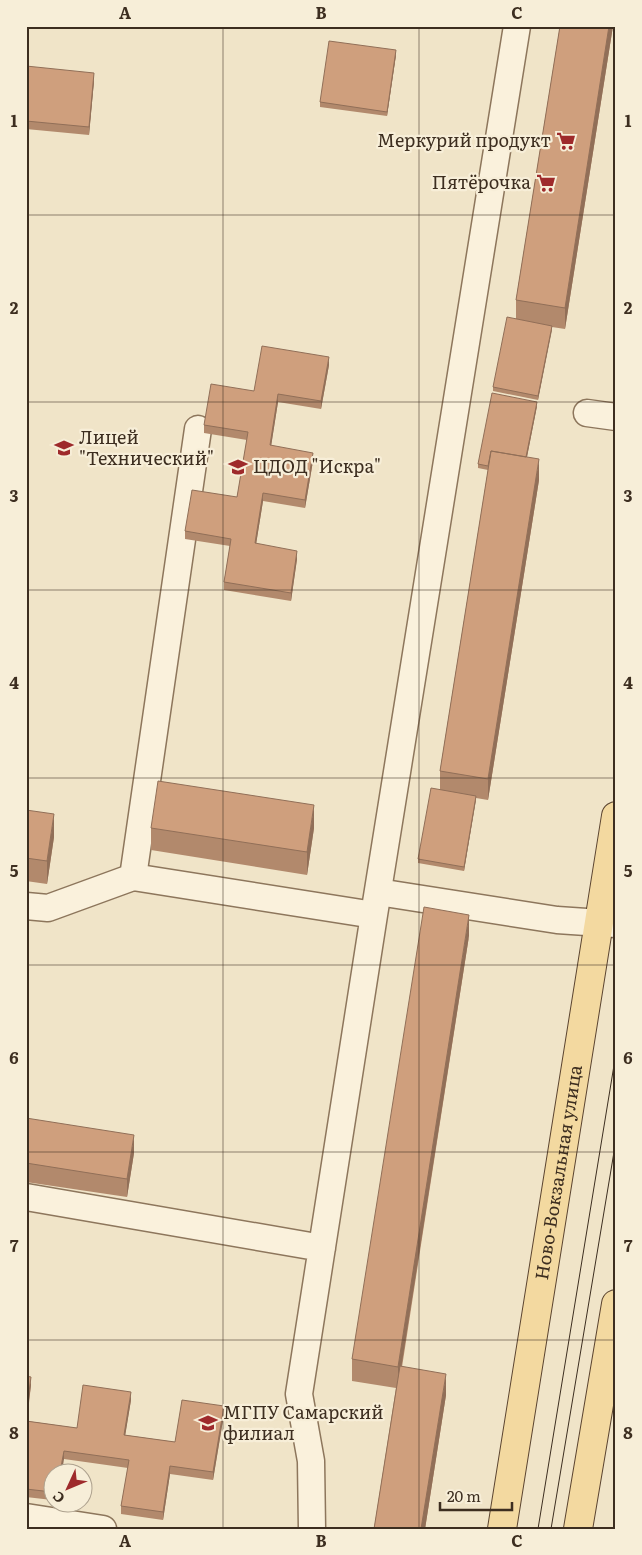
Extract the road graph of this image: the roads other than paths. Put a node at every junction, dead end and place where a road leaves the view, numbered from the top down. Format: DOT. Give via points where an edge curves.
graph roads {
  1 [pos="517,26"];
  2 [pos="587,413"];
  3 [pos="616,417"];
  4 [pos="198,429"];
  5 [pos="616,816"];
  6 [pos="133,877"];
  7 [pos="376,904"];
  8 [pos="26,906"];
  9 [pos="607,924"];
  10 [pos="26,1197"];
  11 [pos="322,1248"];
  12 [pos="616,1304"];
  13 [pos="26,1517"];
  14 [pos="103,1529"];
  15 [pos="312,1529"];
  16 [pos="502,1529"];
  17 [pos="578,1529"];
  1 -- 7 [label="lane"];
  2 -- 3 [label="lane"];
  4 -- 6 [label="lane"];
  5 -- 9 [label="main road, Ново-Вокзальная улица"];
  6 -- 7 [label="lane"];
  6 -- 8 [label="lane" via="48,908"];
  7 -- 9 [label="lane"];
  7 -- 11 [label="lane"];
  9 -- 16 [label="main road, Ново-Вокзальная улица"];
  10 -- 11 [label="lane"];
  11 -- 15 [label="lane" via="299,1394 311,1461"];
  12 -- 17 [label="main road"];
  13 -- 14 [label="lane"];
}
